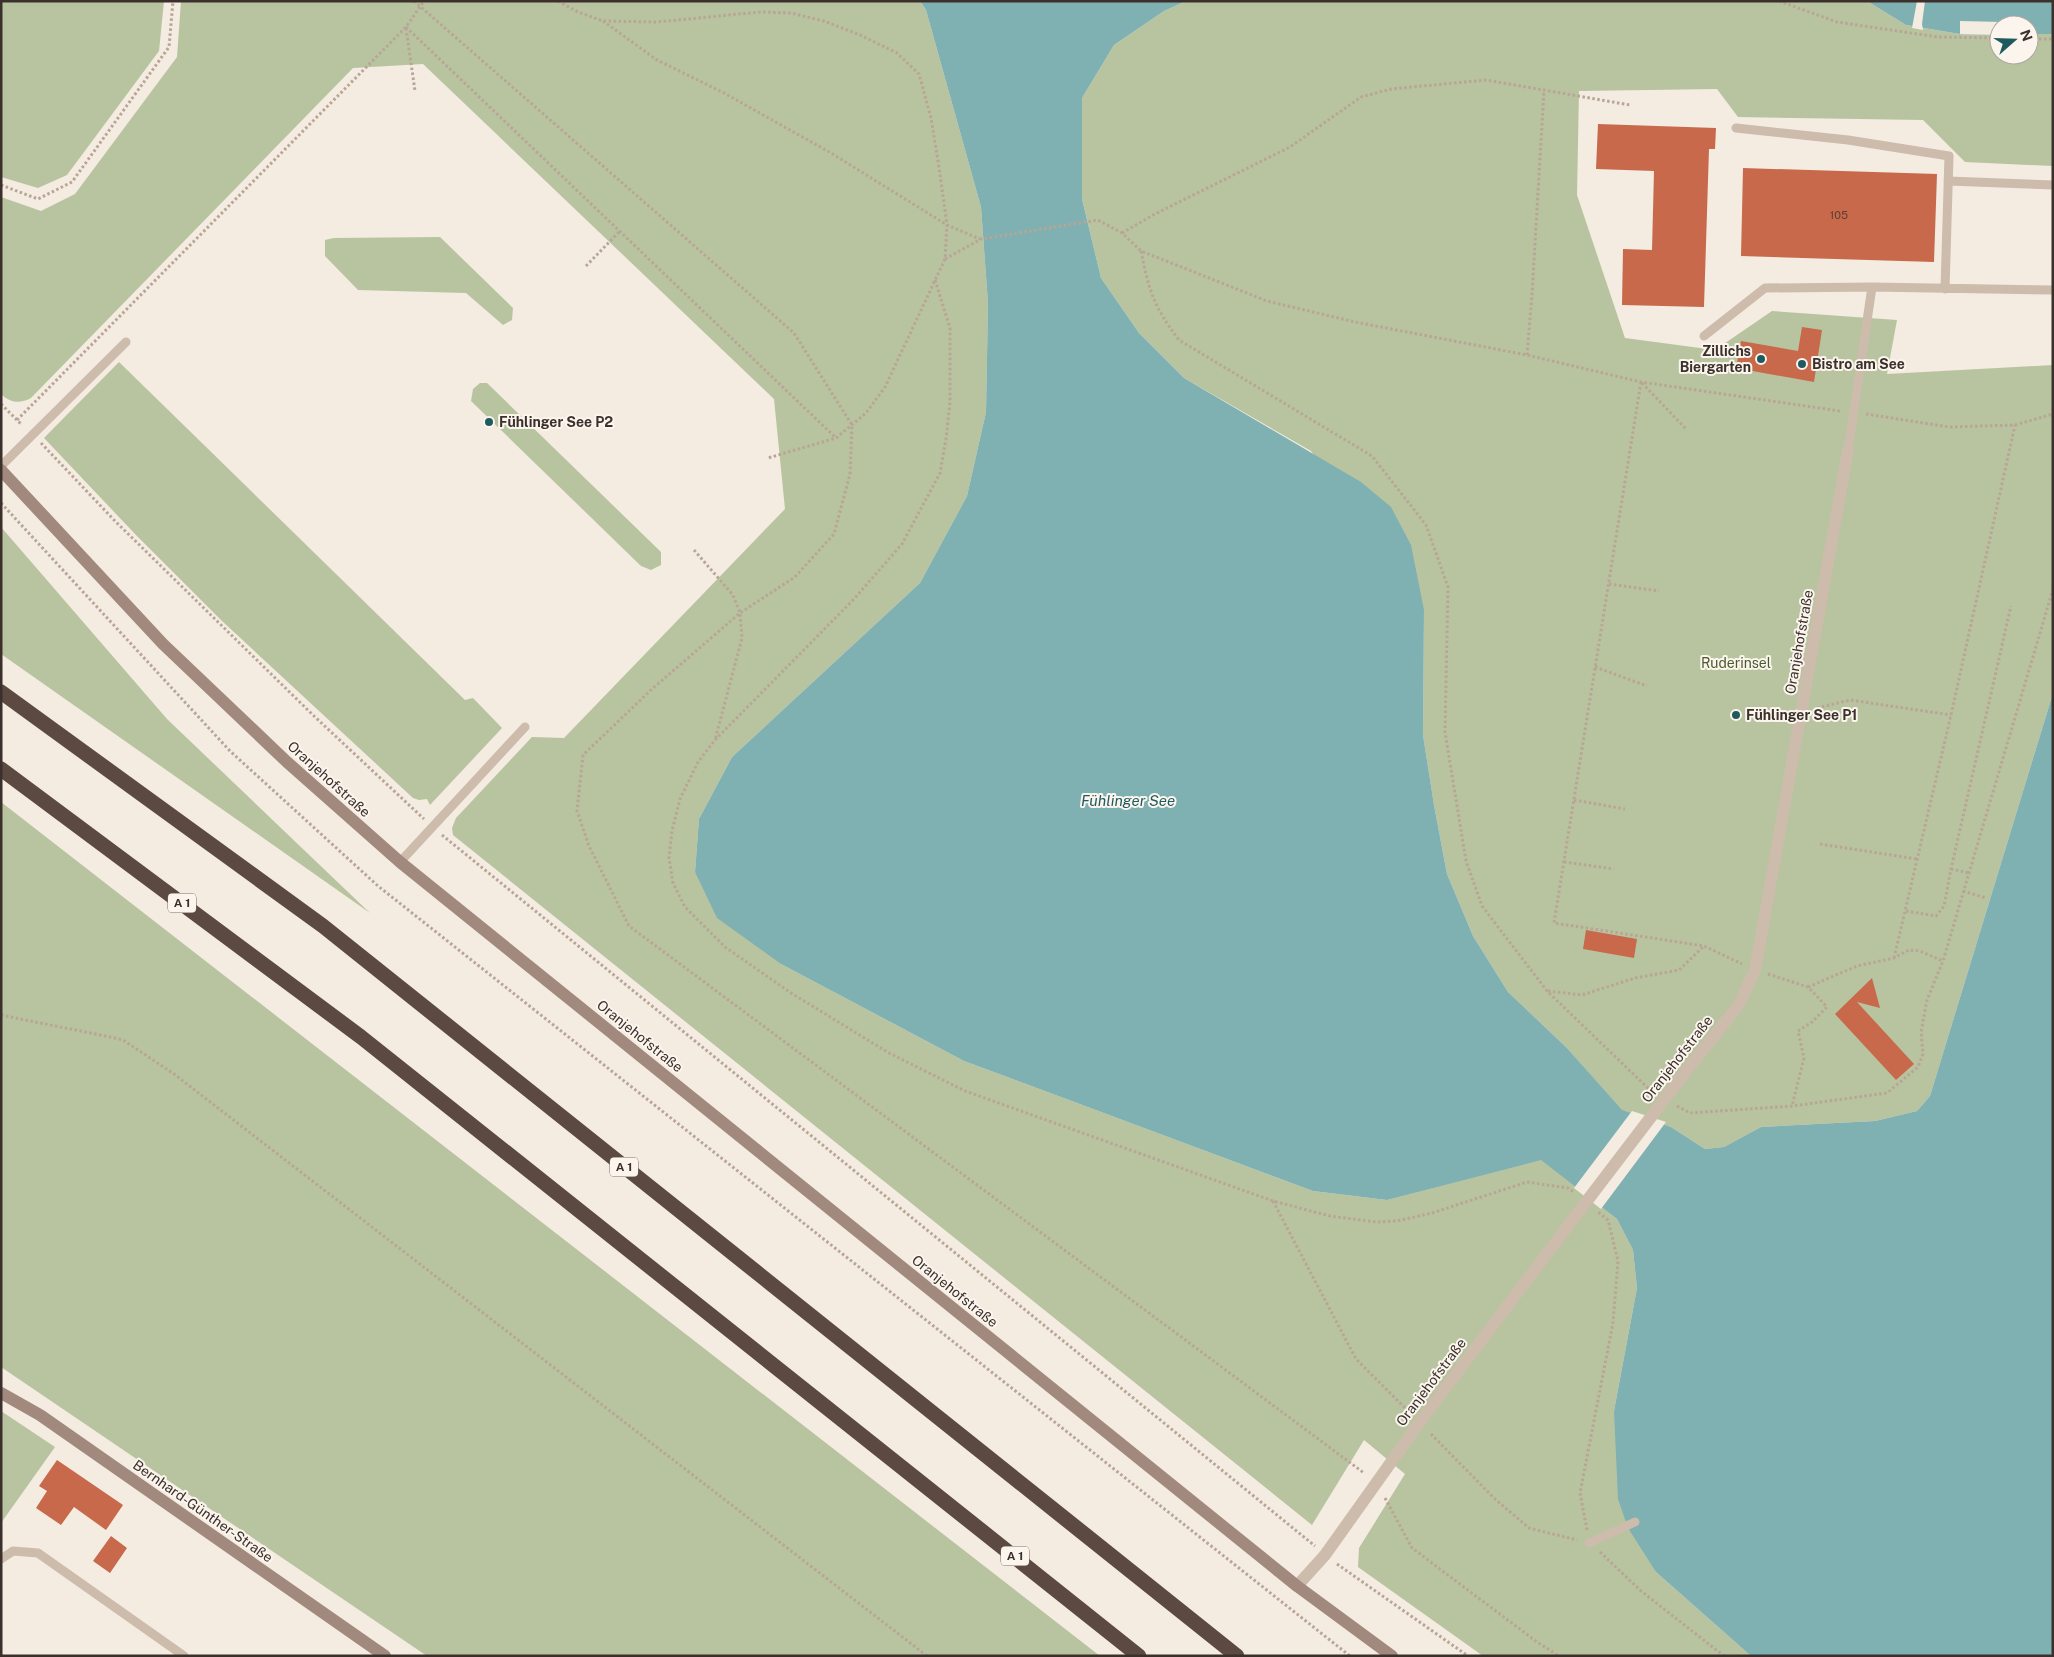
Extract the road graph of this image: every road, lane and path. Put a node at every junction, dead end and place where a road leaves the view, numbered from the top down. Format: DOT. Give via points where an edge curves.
graph roads {
  1 [pos="173,1"];
  2 [pos="414,1"];
  3 [pos="424,1"];
  4 [pos="558,1"];
  5 [pos="1778,1"];
  6 [pos="421,6"];
  7 [pos="603,21"];
  8 [pos="406,27"];
  9 [pos="1989,38"];
  10 [pos="2039,39"];
  11 [pos="2053,39"];
  12 [pos="1544,90"];
  13 [pos="415,91"];
  14 [pos="1630,105"];
  15 [pos="1736,128"];
  16 [pos="1948,180"];
  17 [pos="1,184"];
  18 [pos="2053,185"];
  19 [pos="947,225"];
  20 [pos="620,231"];
  21 [pos="1122,233"];
  22 [pos="981,239"];
  23 [pos="1141,251"];
  24 [pos="945,259"];
  25 [pos="586,266"];
  26 [pos="935,280"];
  27 [pos="1872,287"];
  28 [pos="1945,289"];
  29 [pos="2053,290"];
  30 [pos="1704,336"];
  31 [pos="126,342"];
  32 [pos="1527,355"];
  33 [pos="1641,382"];
  34 [pos="1,404"];
  35 [pos="1854,413"];
  36 [pos="2053,414"];
  37 [pos="17,420"];
  38 [pos="2015,424"];
  39 [pos="852,425"];
  40 [pos="1687,430"];
  41 [pos="32,434"];
  42 [pos="836,438"];
  43 [pos="1848,450"];
  44 [pos="768,458"];
  45 [pos="1,466"];
  46 [pos="1,470"];
  47 [pos="1,503"];
  48 [pos="694,550"];
  49 [pos="1609,584"];
  50 [pos="2053,589"];
  51 [pos="1659,591"];
  52 [pos="2011,606"];
  53 [pos="740,614"];
  54 [pos="1595,667"];
  55 [pos="1647,686"];
  56 [pos="1,692"];
  57 [pos="1802,712"];
  58 [pos="1951,715"];
  59 [pos="525,727"];
  60 [pos="715,740"];
  61 [pos="1,769"];
  62 [pos="1574,800"];
  63 [pos="1624,809"];
  64 [pos="433,828"];
  65 [pos="1820,844"];
  66 [pos="1917,859"];
  67 [pos="400,862"];
  68 [pos="1564,862"];
  69 [pos="1614,869"];
  70 [pos="1950,869"];
  71 [pos="1969,873"];
  72 [pos="1963,891"];
  73 [pos="1986,898"];
  74 [pos="1906,911"];
  75 [pos="1704,946"];
  76 [pos="1894,958"];
  77 [pos="1943,960"];
  78 [pos="1755,970"];
  79 [pos="1808,987"];
  80 [pos="1547,991"];
  81 [pos="1,1015"];
  82 [pos="1655,1094"];
  83 [pos="1672,1104"];
  84 [pos="1792,1106"];
  85 [pos="1582,1199"];
  86 [pos="1273,1201"];
  87 [pos="1595,1209"];
  88 [pos="1,1393"];
  89 [pos="1419,1423"];
  90 [pos="1377,1482"];
  91 [pos="1635,1522"];
  92 [pos="1589,1543"];
  93 [pos="1325,1555"];
  94 [pos="1,1559"];
  95 [pos="1297,1586"];
  96 [pos="184,1656"];
  97 [pos="385,1656"];
  98 [pos="927,1656"];
  99 [pos="1140,1656"];
  100 [pos="1237,1656"];
  101 [pos="1350,1656"];
  102 [pos="1392,1656"];
  103 [pos="1468,1656"];
  104 [pos="1559,1656"];
  105 [pos="1724,1656"];
  1 -- 17 [label="path" via="169,47 72,182 38,199"];
  2 -- 6 [label="path"];
  3 -- 6 [label="path"];
  4 -- 7 [label="path"];
  5 -- 9 [label="path" via="1836,22 1938,36"];
  6 -- 8 [label="path"];
  6 -- 39 [label="path" via="794,333"];
  7 -- 19 [label="path" via="658,60 790,130"];
  7 -- 19 [label="path" via="657,22 760,12 791,13 860,35 897,53 919,74 926,98"];
  8 -- 13 [label="path"];
  8 -- 20 [label="path"];
  8 -- 37 [label="path"];
  10 -- 11 [label="path"];
  12 -- 14 [label="path"];
  12 -- 21 [label="path" via="1486,80 1391,89 1361,97 1290,147"];
  12 -- 32 [label="path"];
  15 -- 16 [label="lane" via="1848,140 1949,156"];
  16 -- 18 [label="lane"];
  16 -- 28 [label="lane"];
  19 -- 22 [label="path"];
  19 -- 24 [label="path"];
  20 -- 25 [label="path"];
  20 -- 42 [label="path"];
  21 -- 22 [label="path" via="1098,220"];
  21 -- 23 [label="path"];
  22 -- 24 [label="path"];
  23 -- 32 [label="path" via="1267,301 1355,322"];
  23 -- 80 [label="path" via="1149,288 1162,316 1179,340 1372,456 1426,525 1448,587 1446,732 1466,861 1482,906"];
  24 -- 26 [label="path"];
  26 -- 39 [label="path" via="885,387 866,413"];
  26 -- 60 [label="path" via="950,328 950,402 940,473 902,544 854,599"];
  27 -- 28 [label="lane"];
  27 -- 30 [label="lane" via="1766,288"];
  27 -- 35 [label="lane"];
  28 -- 29 [label="lane"];
  31 -- 41 [label="lane"];
  32 -- 33 [label="path"];
  33 -- 35 [label="path"];
  33 -- 40 [label="path"];
  33 -- 49 [label="path"];
  34 -- 37 [label="path"];
  35 -- 38 [label="path" via="1949,427"];
  35 -- 43 [label="lane"];
  36 -- 38 [label="path"];
  37 -- 41 [label="path"];
  38 -- 58 [label="path"];
  39 -- 42 [label="path"];
  39 -- 53 [label="path" via="850,474 834,534 795,578"];
  41 -- 45 [label="lane"];
  41 -- 64 [label="path" via="122,528"];
  42 -- 44 [label="path"];
  43 -- 57 [label="street, Oranjehofstraße"];
  46 -- 67 [label="street, Oranjehofstraße" via="163,644 287,762"];
  47 -- 101 [label="path" via="230,751 378,886"];
  48 -- 53 [label="path" via="733,595"];
  49 -- 51 [label="path"];
  49 -- 54 [label="path"];
  50 -- 71 [label="path"];
  52 -- 70 [label="path"];
  53 -- 60 [label="path" via="742,638"];
  53 -- 90 [label="path" via="652,689 583,755 577,811 588,846 629,926"];
  54 -- 55 [label="path"];
  54 -- 62 [label="path"];
  56 -- 100 [label="highway, A 1" via="323,926"];
  57 -- 58 [label="path" via="1850,700"];
  57 -- 78 [label="street, Oranjehofstraße"];
  58 -- 66 [label="path"];
  59 -- 64 [label="lane"];
  60 -- 86 [label="path" via="698,762 680,799 669,858 673,883 686,907 724,947 889,1053 965,1091"];
  61 -- 99 [label="highway, A 1" via="361,1037"];
  62 -- 63 [label="path"];
  62 -- 68 [label="path"];
  64 -- 67 [label="lane"];
  64 -- 93 [label="path"];
  65 -- 66 [label="path"];
  66 -- 74 [label="path"];
  67 -- 95 [label="street, Oranjehofstraße"];
  68 -- 69 [label="path"];
  68 -- 75 [label="path" via="1554,923"];
  70 -- 71 [label="path"];
  70 -- 74 [label="path" via="1944,906 1936,916"];
  71 -- 72 [label="path"];
  72 -- 73 [label="path"];
  72 -- 77 [label="path"];
  74 -- 76 [label="path"];
  75 -- 78 [label="path"];
  75 -- 80 [label="path" via="1679,970 1636,978 1582,995"];
  76 -- 77 [label="path" via="1909,950"];
  76 -- 79 [label="path" via="1857,966"];
  77 -- 84 [label="path" via="1927,1000 1921,1032 1923,1054 1918,1067 1907,1078 1887,1092"];
  78 -- 79 [label="path"];
  78 -- 89 [label="street, Oranjehofstraße, bridge" via="1738,1006"];
  79 -- 84 [label="path" via="1827,1007 1798,1031 1804,1058"];
  80 -- 82 [label="path"];
  81 -- 98 [label="path" via="123,1040 182,1080"];
  83 -- 84 [label="path" via="1690,1113"];
  85 -- 86 [label="path" via="1568,1188 1526,1182 1432,1213 1376,1222 1330,1216"];
  86 -- 89 [label="path" via="1356,1359"];
  87 -- 92 [label="path" via="1608,1220 1618,1260 1613,1323 1580,1494"];
  88 -- 97 [label="street, Bernhard-Günther-Straße" via="40,1415"];
  89 -- 90 [label="street, Oranjehofstraße"];
  89 -- 92 [label="path" via="1529,1528"];
  90 -- 93 [label="street, Oranjehofstraße"];
  90 -- 104 [label="path" via="1412,1548"];
  91 -- 92 [label="lane"];
  92 -- 105 [label="path" via="1641,1591"];
  93 -- 95 [label="street, Oranjehofstraße"];
  93 -- 103 [label="path"];
  94 -- 96 [label="lane" via="13,1551 38,1553"];
  95 -- 102 [label="street, Oranjehofstraße"];
}
